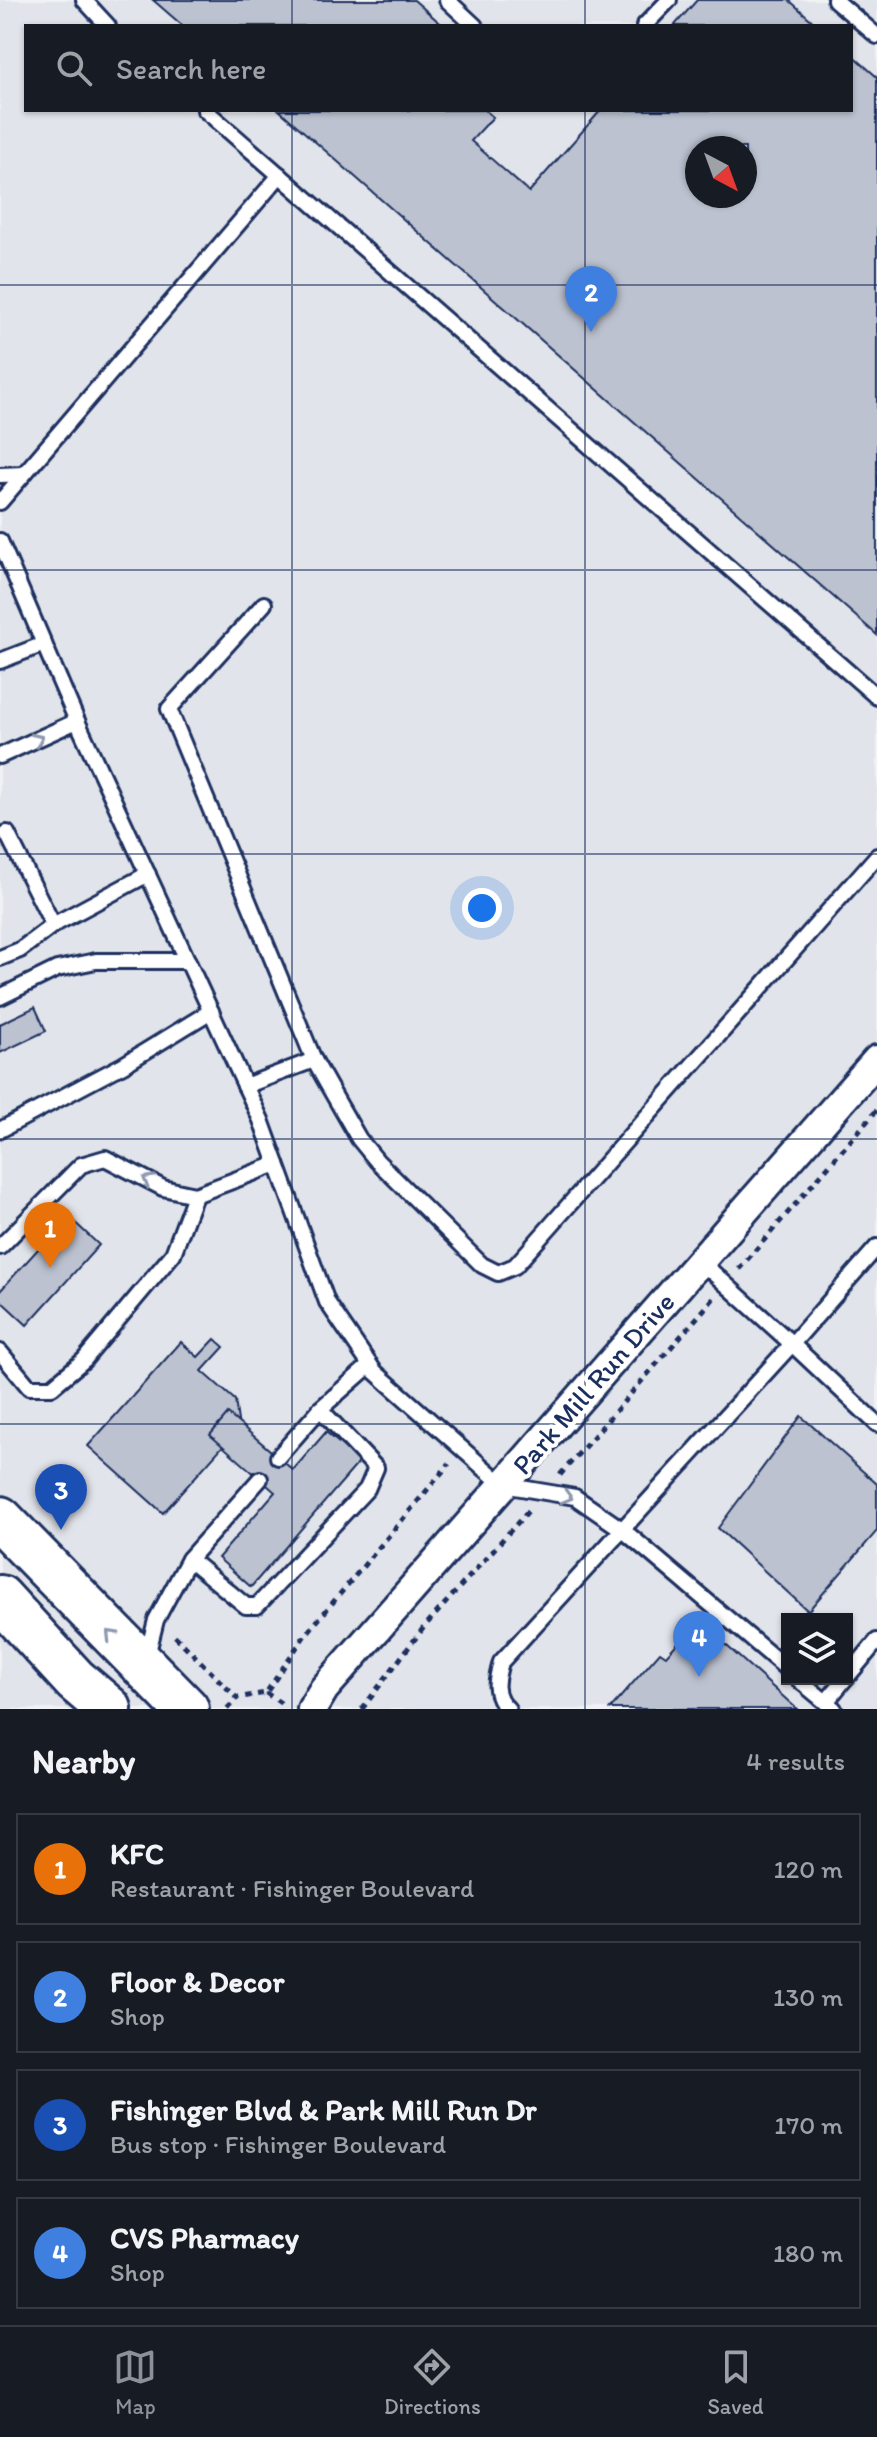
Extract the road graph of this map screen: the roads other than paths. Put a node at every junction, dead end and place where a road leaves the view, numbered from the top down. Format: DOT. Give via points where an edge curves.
graph roads {
  1 [pos="84,0"];
  2 [pos="447,0"];
  3 [pos="669,0"];
  4 [pos="835,0"];
  5 [pos="106,24"];
  6 [pos="473,24"];
  7 [pos="646,24"];
  8 [pos="877,36"];
  9 [pos="207,112"];
  10 [pos="280,175"];
  11 [pos="24,474"];
  12 [pos="0,475"];
  13 [pos="0,502"];
  14 [pos="0,541"];
  15 [pos="264,604"];
  16 [pos="44,644"];
  17 [pos="0,661"];
  18 [pos="877,697"];
  19 [pos="77,721"];
  20 [pos="0,756"];
  21 [pos="7,833"];
  22 [pos="877,856"];
  23 [pos="148,874"];
  24 [pos="53,925"];
  25 [pos="0,958"];
  26 [pos="188,961"];
  27 [pos="0,997"];
  28 [pos="211,1011"];
  29 [pos="314,1060"];
  30 [pos="877,1060"];
  31 [pos="245,1086"];
  32 [pos="0,1130"];
  33 [pos="277,1164"];
  34 [pos="195,1195"];
  35 [pos="0,1247"];
  36 [pos="877,1247"];
  37 [pos="700,1261"];
  38 [pos="792,1344"];
  39 [pos="0,1352"];
  40 [pos="370,1365"];
  41 [pos="320,1409"];
  42 [pos="877,1424"];
  43 [pos="278,1457"];
  44 [pos="260,1479"];
  45 [pos="503,1485"];
  46 [pos="0,1519"];
  47 [pos="623,1530"];
  48 [pos="189,1559"];
  49 [pos="0,1598"];
  50 [pos="877,1641"];
  51 [pos="781,1664"];
  52 [pos="144,1668"];
  53 [pos="853,1670"];
  54 [pos="805,1685"];
  55 [pos="842,1685"];
  56 [pos="830,1706"];
  57 [pos="109,1709"];
  58 [pos="186,1709"];
  59 [pos="312,1709"];
  60 [pos="508,1709"];
  1 -- 5 [label="lane"];
  2 -- 6 [label="lane"];
  3 -- 7 [label="lane"];
  4 -- 8 [label="lane"];
  9 -- 10 [label="lane"];
  10 -- 11 [label="lane"];
  10 -- 18 [label="lane"];
  11 -- 12 [label="lane"];
  11 -- 13 [label="lane"];
  14 -- 16 [label="lane"];
  15 -- 29 [label="lane" via="169,709"];
  16 -- 17 [label="lane"];
  16 -- 19 [label="lane"];
  20 -- 19 [label="lane, one-way"];
  19 -- 23 [label="lane"];
  21 -- 24 [label="lane"];
  22 -- 29 [label="lane" via="515,1266 498,1273 482,1265 377,1161"];
  23 -- 24 [label="lane"];
  23 -- 26 [label="lane"];
  24 -- 25 [label="lane"];
  26 -- 27 [label="lane" via="83,964 57,969"];
  26 -- 28 [label="lane"];
  28 -- 31 [label="lane"];
  28 -- 32 [label="lane"];
  29 -- 31 [label="lane"];
  30 -- 37 [label="street, Park Mill Run Drive"];
  31 -- 33 [label="lane"];
  33 -- 34 [label="lane"];
  33 -- 40 [label="lane" via="327,1302"];
  34 -- 35 [label="lane, one-way" via="163,1188 105,1158 81,1165"];
  34 -- 39 [label="lane" via="173,1254 84,1360 52,1387 29,1387"];
  36 -- 38 [label="lane"];
  37 -- 38 [label="lane"];
  37 -- 45 [label="street, Park Mill Run Drive"];
  38 -- 42 [label="lane"];
  38 -- 47 [label="lane"];
  40 -- 41 [label="lane"];
  40 -- 45 [label="lane"];
  41 -- 43 [label="lane"];
  41 -- 48 [label="lane" via="376,1468 367,1489 257,1606 246,1606"];
  44 -- 48 [label="lane"];
  45 -- 47 [label="lane, one-way" via="575,1497"];
  45 -- 59 [label="street, Park Mill Run Drive"];
  52 -- 46 [label="main road, one-way"];
  47 -- 51 [label="lane"];
  47 -- 60 [label="lane" via="501,1662 495,1683 500,1702"];
  48 -- 52 [label="lane" via="156,1620"];
  49 -- 57 [label="main road"];
  50 -- 53 [label="lane"];
  52 -- 58 [label="main road"];
  54 -- 56 [label="lane"];
  55 -- 56 [label="lane"];
}
